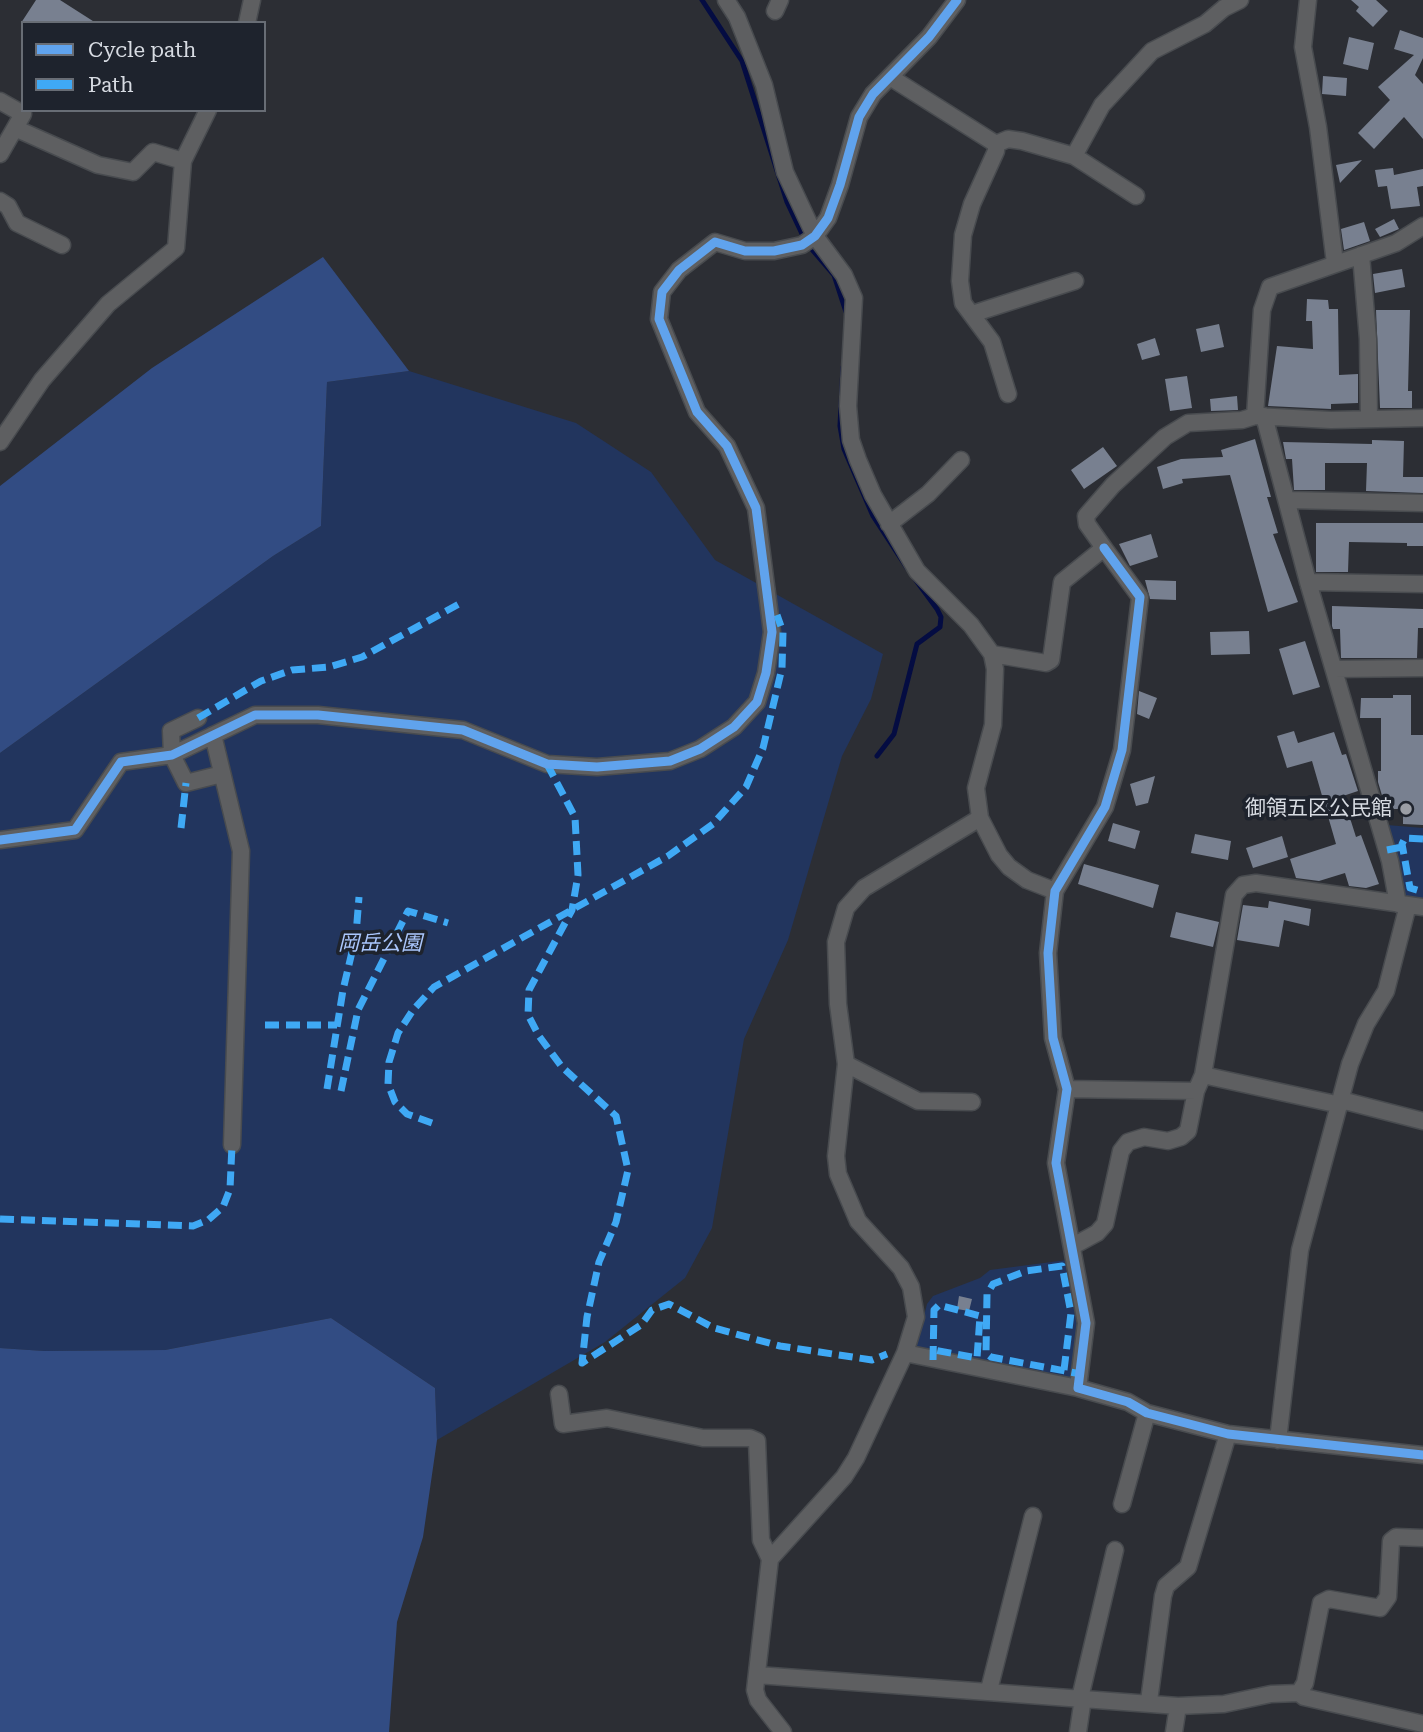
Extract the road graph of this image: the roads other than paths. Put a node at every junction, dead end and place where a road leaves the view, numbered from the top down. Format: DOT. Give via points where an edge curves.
graph roads {
  1 [pos="252,0"];
  2 [pos="726,0"];
  3 [pos="957,0"];
  4 [pos="1240,0"];
  5 [pos="1308,0"];
  6 [pos="247,21"];
  7 [pos="890,77"];
  8 [pos="0,101"];
  9 [pos="207,112"];
  10 [pos="17,129"];
  11 [pos="996,144"];
  12 [pos="0,154"];
  13 [pos="1074,156"];
  14 [pos="183,161"];
  15 [pos="1136,196"];
  16 [pos="0,201"];
  17 [pos="1423,226"];
  18 [pos="816,236"];
  19 [pos="62,245"];
  20 [pos="1361,255"];
  21 [pos="1335,264"];
  22 [pos="1075,281"];
  23 [pos="972,314"];
  24 [pos="1008,394"];
  25 [pos="1259,416"];
  26 [pos="1423,418"];
  27 [pos="1368,419"];
  28 [pos="0,442"];
  29 [pos="961,460"];
  30 [pos="1288,500"];
  31 [pos="1423,503"];
  32 [pos="889,524"];
  33 [pos="1104,548"];
  34 [pos="1308,582"];
  35 [pos="1423,584"];
  36 [pos="992,654"];
  37 [pos="1423,668"];
  38 [pos="1334,669"];
  39 [pos="198,718"];
  40 [pos="213,735"];
  41 [pos="172,755"];
  42 [pos="222,774"];
  43 [pos="980,818"];
  44 [pos="0,840"];
  45 [pos="1055,891"];
  46 [pos="1410,905"];
  47 [pos="846,1065"];
  48 [pos="1202,1075"];
  49 [pos="1066,1089"];
  50 [pos="1196,1091"];
  51 [pos="972,1102"];
  52 [pos="1340,1102"];
  53 [pos="1423,1121"];
  54 [pos="232,1144"];
  55 [pos="1073,1246"];
  56 [pos="905,1353"];
  57 [pos="1078,1388"];
  58 [pos="559,1394"];
  59 [pos="1147,1413"];
  60 [pos="1228,1434"];
  61 [pos="1278,1440"];
  62 [pos="1423,1455"];
  63 [pos="1122,1504"];
  64 [pos="1033,1516"];
  65 [pos="1423,1538"];
  66 [pos="1115,1550"];
  67 [pos="770,1559"];
  68 [pos="757,1675"];
  69 [pos="989,1690"];
  70 [pos="1298,1693"];
  71 [pos="1082,1698"];
  72 [pos="1149,1701"];
  73 [pos="1178,1706"];
  74 [pos="1423,1724"];
  75 [pos="783,1732"];
  76 [pos="1078,1732"];
  77 [pos="1174,1732"];
  1 -- 6 [label="street"];
  2 -- 18 [label="street" via="750,46 785,172"];
  3 -- 7 [label="street"];
  4 -- 13 [label="street" via="1152,51 1102,106"];
  5 -- 21 [label="street" via="1303,47"];
  7 -- 11 [label="street"];
  7 -- 18 [label="street" via="859,117 840,185"];
  8 -- 10 [label="street" via="23,114"];
  9 -- 14 [label="street"];
  10 -- 12 [label="street"];
  10 -- 14 [label="street" via="97,165 133,172 153,152"];
  11 -- 13 [label="street" via="1008,139 1023,141"];
  11 -- 23 [label="street" via="962,235 960,281 963,303"];
  13 -- 15 [label="street"];
  14 -- 28 [label="street" via="176,248 108,304 42,380"];
  16 -- 19 [label="street" via="8,205 17,223"];
  17 -- 20 [label="street" via="1395,243"];
  18 -- 32 [label="street" via="854,298 848,406 851,440"];
  18 -- 40 [label="street" via="802,245 774,251 745,251 715,242 679,270 662,292 659,319 697,412 727,446 756,508 772,632 757,702 734,727 701,749 670,761 597,767 547,764 463,730 318,715 255,715"];
  20 -- 21 [label="street"];
  20 -- 27 [label="street"];
  21 -- 25 [label="street" via="1277,284 1266,293"];
  22 -- 23 [label="street"];
  23 -- 24 [label="street" via="992,342"];
  25 -- 27 [label="street"];
  25 -- 30 [label="street"];
  25 -- 33 [label="street" via="1188,423 1165,437 1086,516"];
  26 -- 27 [label="street"];
  29 -- 32 [label="street"];
  30 -- 31 [label="street"];
  30 -- 34 [label="street"];
  32 -- 36 [label="street" via="917,571 971,625"];
  33 -- 36 [label="street" via="1062,582 1051,660"];
  33 -- 45 [label="street" via="1140,597 1122,750 1105,807"];
  34 -- 35 [label="street"];
  34 -- 38 [label="street"];
  36 -- 43 [label="street" via="993,725 976,788"];
  37 -- 38 [label="street"];
  38 -- 46 [label="street" via="1390,860"];
  39 -- 41 [label="street" via="171,731"];
  40 -- 41 [label="street"];
  40 -- 42 [label="street"];
  41 -- 42 [label="street" via="186,783"];
  41 -- 44 [label="street" via="121,762 75,830"];
  42 -- 54 [label="street" via="241,851"];
  43 -- 45 [label="street" via="1009,867"];
  43 -- 47 [label="street" via="864,888 846,908 836,942"];
  45 -- 49 [label="street" via="1048,953 1054,1038"];
  46 -- 48 [label="street" via="1256,883 1243,885 1234,895"];
  46 -- 52 [label="street" via="1386,991 1356,1047"];
  47 -- 51 [label="street" via="918,1101"];
  47 -- 56 [label="street" via="838,1174 858,1221 901,1268 911,1287 916,1317"];
  48 -- 50 [label="street"];
  48 -- 52 [label="street"];
  49 -- 50 [label="street"];
  49 -- 55 [label="street" via="1056,1163"];
  50 -- 55 [label="street" via="1191,1123 1181,1137 1128,1142 1121,1151 1105,1224"];
  52 -- 53 [label="street"];
  52 -- 61 [label="street" via="1300,1250"];
  55 -- 57 [label="street" via="1086,1323"];
  56 -- 57 [label="street"];
  56 -- 67 [label="street" via="850,1468"];
  57 -- 59 [label="street" via="1128,1402"];
  58 -- 67 [label="street" via="563,1424 607,1418 702,1438 757,1441 761,1540"];
  59 -- 60 [label="street"];
  59 -- 63 [label="street"];
  60 -- 61 [label="street"];
  60 -- 72 [label="street" via="1188,1567 1163,1596"];
  61 -- 62 [label="street"];
  64 -- 69 [label="street"];
  65 -- 70 [label="street" via="1396,1537 1391,1541 1388,1597 1380,1608 1329,1599 1321,1604 1305,1683"];
  66 -- 71 [label="street"];
  67 -- 68 [label="street"];
  68 -- 69 [label="street"];
  68 -- 75 [label="street" via="758,1700"];
  69 -- 71 [label="street"];
  70 -- 73 [label="street"];
  70 -- 74 [label="street"];
  71 -- 72 [label="street"];
  71 -- 76 [label="street"];
  72 -- 73 [label="street"];
  73 -- 77 [label="street"];
}
